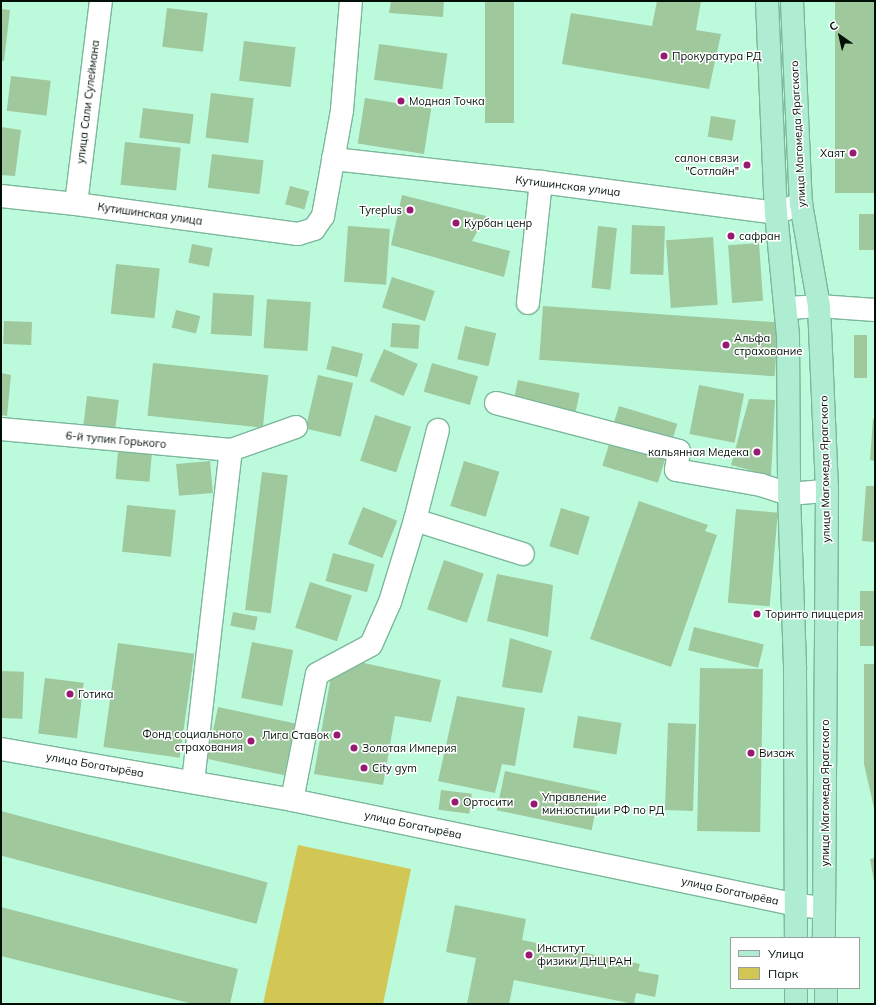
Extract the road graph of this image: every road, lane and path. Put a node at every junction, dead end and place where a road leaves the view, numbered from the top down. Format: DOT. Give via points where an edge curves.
graph roads {
  1 [pos="101,1"];
  2 [pos="351,1"];
  3 [pos="767,1"];
  4 [pos="792,1"];
  5 [pos="333,159"];
  6 [pos="541,182"];
  7 [pos="1,196"];
  8 [pos="76,204"];
  9 [pos="801,204"];
  10 [pos="776,213"];
  11 [pos="528,303"];
  12 [pos="819,306"];
  13 [pos="786,308"];
  14 [pos="875,310"];
  15 [pos="496,403"];
  16 [pos="296,428"];
  17 [pos="1,429"];
  18 [pos="438,430"];
  19 [pos="230,450"];
  20 [pos="827,492"];
  21 [pos="789,494"];
  22 [pos="415,520"];
  23 [pos="523,554"];
  24 [pos="1,749"];
  25 [pos="194,782"];
  26 [pos="292,800"];
  27 [pos="797,905"];
  28 [pos="824,908"];
  29 [pos="796,937"];
  30 [pos="824,937"];
  31 [pos="796,989"];
  32 [pos="826,989"];
  33 [pos="796,1004"];
  34 [pos="826,1004"];
  1 -- 8 [label="street, улица Сали Сулеймана"];
  2 -- 5 [label="street" via="342,110"];
  3 -- 10 [label="main road"];
  4 -- 9 [label="main road, улица Магомеда Ярагского"];
  5 -- 6 [label="street, Кутишинская улица"];
  5 -- 8 [label="street, Кутишинская улица" via="323,216 314,229 298,234"];
  6 -- 10 [label="street, Кутишинская улица"];
  6 -- 11 [label="street"];
  7 -- 8 [label="street, Кутишинская улица"];
  9 -- 10 [label="street, Кутишинская улица"];
  9 -- 12 [label="main road, улица Магомеда Ярагского"];
  10 -- 13 [label="main road"];
  12 -- 13 [label="street"];
  12 -- 14 [label="street"];
  12 -- 20 [label="main road, улица Магомеда Ярагского"];
  13 -- 21 [label="main road"];
  15 -- 21 [label="street" via="679,451 676,470 761,485"];
  16 -- 19 [label="street"];
  17 -- 19 [label="street, 6-й тупик Горького"];
  18 -- 22 [label="street"];
  19 -- 25 [label="street"];
  20 -- 21 [label="street"];
  20 -- 28 [label="main road, улица Магомеда Ярагского"];
  21 -- 27 [label="main road" via="796,670"];
  22 -- 23 [label="street"];
  22 -- 26 [label="street" via="390,602 371,645 317,674"];
  24 -- 25 [label="street, улица Богатырёва"];
  25 -- 26 [label="street, улица Богатырёва"];
  26 -- 27 [label="street, улица Богатырёва"];
  27 -- 28 [label="street, улица Богатырёва"];
  27 -- 29 [label="main road"];
  28 -- 30 [label="main road, улица Магомеда Ярагского"];
  31 -- 33 [label="main road"];
  32 -- 34 [label="main road"];
}
